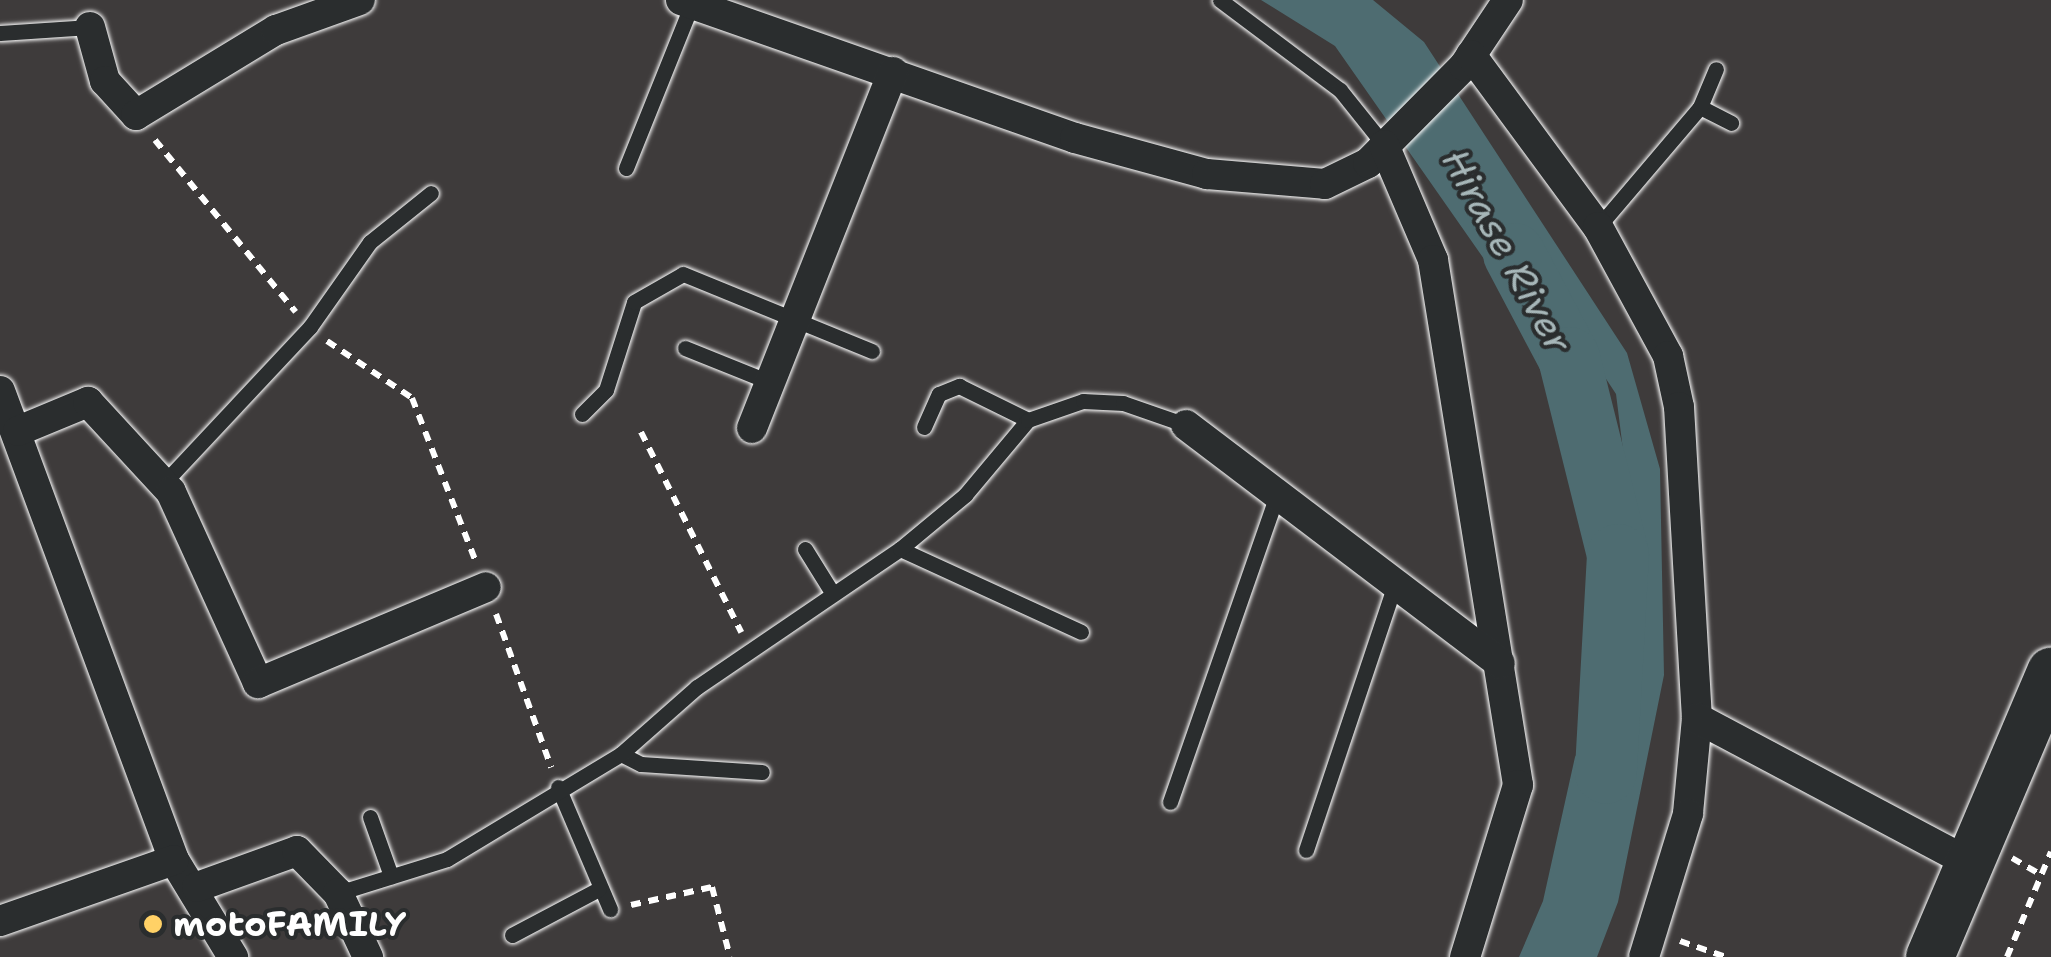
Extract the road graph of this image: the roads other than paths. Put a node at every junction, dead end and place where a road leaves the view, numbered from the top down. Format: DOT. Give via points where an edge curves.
graph roads {
  1 [pos="360,0"];
  2 [pos="1220,0"];
  3 [pos="1508,0"];
  4 [pos="686,2"];
  5 [pos="90,27"];
  6 [pos="0,32"];
  7 [pos="1468,60"];
  8 [pos="1716,69"];
  9 [pos="894,72"];
  10 [pos="1700,107"];
  11 [pos="1731,124"];
  12 [pos="1388,139"];
  13 [pos="626,168"];
  14 [pos="431,193"];
  15 [pos="1598,227"];
  16 [pos="800,319"];
  17 [pos="685,348"];
  18 [pos="872,352"];
  19 [pos="772,383"];
  20 [pos="0,390"];
  21 [pos="582,414"];
  22 [pos="1028,420"];
  23 [pos="1186,424"];
  24 [pos="924,427"];
  25 [pos="752,428"];
  26 [pos="18,431"];
  27 [pos="162,486"];
  28 [pos="1279,488"];
  29 [pos="805,549"];
  30 [pos="900,549"];
  31 [pos="1396,581"];
  32 [pos="486,587"];
  33 [pos="833,594"];
  34 [pos="1081,632"];
  35 [pos="1500,663"];
  36 [pos="2051,672"];
  37 [pos="1696,718"];
  38 [pos="621,754"];
  39 [pos="762,772"];
  40 [pos="558,787"];
  41 [pos="1170,802"];
  42 [pos="370,818"];
  43 [pos="1306,850"];
  44 [pos="174,860"];
  45 [pos="1970,863"];
  46 [pos="391,876"];
  47 [pos="197,888"];
  48 [pos="599,888"];
  49 [pos="338,893"];
  50 [pos="610,909"];
  51 [pos="0,921"];
  52 [pos="512,935"];
  53 [pos="1649,945"];
  54 [pos="234,957"];
  55 [pos="368,957"];
  56 [pos="1465,957"];
  57 [pos="1930,957"];
  1 -- 5 [label="street" via="276,30 136,115 105,81"];
  2 -- 12 [label="lane" via="1340,90"];
  3 -- 7 [label="street"];
  4 -- 9 [label="street"];
  4 -- 13 [label="lane"];
  5 -- 6 [label="lane"];
  7 -- 12 [label="street"];
  7 -- 15 [label="street"];
  8 -- 10 [label="lane"];
  9 -- 12 [label="street" via="1207,174 1325,184"];
  9 -- 16 [label="street"];
  10 -- 11 [label="lane"];
  10 -- 15 [label="lane"];
  12 -- 35 [label="street" via="1433,260"];
  14 -- 27 [label="lane" via="370,242 310,327"];
  15 -- 37 [label="street" via="1668,356 1679,408"];
  16 -- 18 [label="lane"];
  16 -- 19 [label="street"];
  16 -- 21 [label="lane" via="683,274 634,302 606,390"];
  17 -- 19 [label="lane"];
  19 -- 25 [label="street"];
  20 -- 26 [label="street"];
  22 -- 23 [label="lane" via="1083,401 1124,403"];
  22 -- 24 [label="lane" via="959,386 939,394"];
  22 -- 30 [label="lane" via="964,495"];
  23 -- 28 [label="street"];
  26 -- 27 [label="street" via="88,402"];
  26 -- 44 [label="street"];
  27 -- 32 [label="street" via="258,684"];
  28 -- 31 [label="street"];
  28 -- 41 [label="lane"];
  29 -- 33 [label="lane"];
  30 -- 33 [label="lane"];
  30 -- 34 [label="lane"];
  31 -- 35 [label="street"];
  31 -- 43 [label="lane"];
  33 -- 38 [label="lane" via="750,650"];
  35 -- 56 [label="street" via="1518,785"];
  36 -- 45 [label="main road"];
  37 -- 45 [label="street"];
  37 -- 53 [label="street" via="1688,814"];
  38 -- 39 [label="lane" via="641,764"];
  38 -- 40 [label="lane"];
  40 -- 46 [label="lane" via="447,859"];
  40 -- 48 [label="lane"];
  42 -- 46 [label="lane"];
  44 -- 47 [label="street"];
  44 -- 51 [label="street"];
  45 -- 57 [label="main road"];
  46 -- 49 [label="lane"];
  47 -- 49 [label="street" via="296,851"];
  47 -- 54 [label="street"];
  48 -- 50 [label="lane"];
  48 -- 52 [label="lane"];
  49 -- 55 [label="street"];
}
